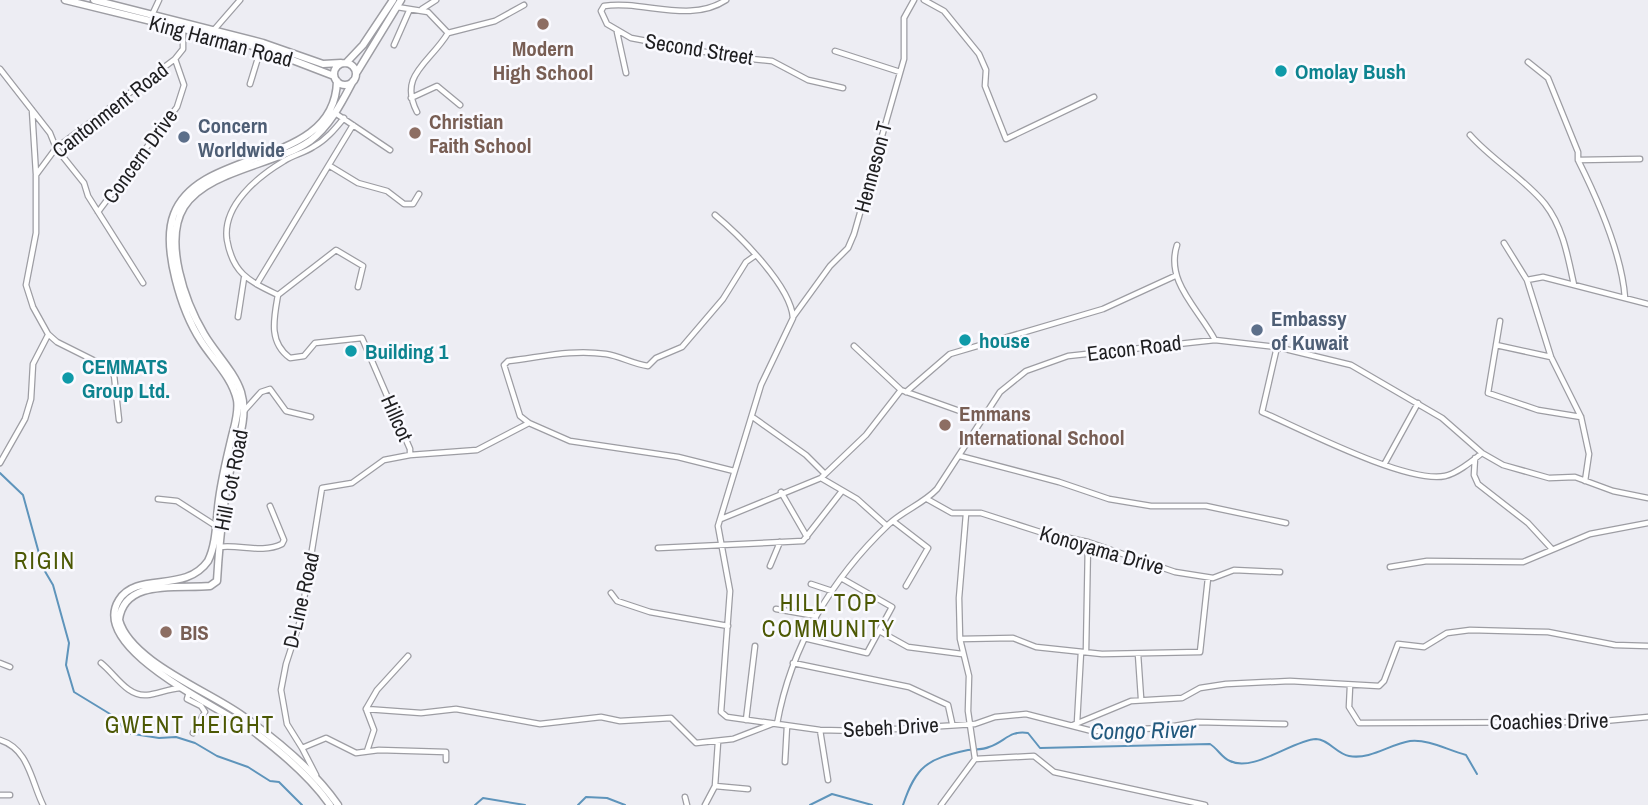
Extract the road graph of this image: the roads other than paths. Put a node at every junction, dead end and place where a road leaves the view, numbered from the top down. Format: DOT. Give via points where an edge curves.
graph roads {
  1 [pos="65,0"];
  2 [pos="94,0"];
  3 [pos="159,0"];
  4 [pos="240,0"];
  5 [pos="436,0"];
  6 [pos="726,0"];
  7 [pos="914,0"];
  8 [pos="924,0"];
  9 [pos="75,1"];
  10 [pos="397,2"];
  11 [pos="524,5"];
  12 [pos="422,9"];
  13 [pos="409,11"];
  14 [pos="150,18"];
  15 [pos="183,25"];
  16 [pos="617,31"];
  17 [pos="212,32"];
  18 [pos="448,33"];
  19 [pos="262,45"];
  20 [pos="394,45"];
  21 [pos="835,51"];
  22 [pos="175,59"];
  23 [pos="1528,62"];
  24 [pos="344,63"];
  25 [pos="0,69"];
  26 [pos="357,72"];
  27 [pos="900,72"];
  28 [pos="626,73"];
  29 [pos="335,78"];
  30 [pos="354,81"];
  31 [pos="250,84"];
  32 [pos="843,89"];
  33 [pos="1094,97"];
  34 [pos="411,98"];
  35 [pos="460,105"];
  36 [pos="32,107"];
  37 [pos="417,112"];
  38 [pos="335,113"];
  39 [pos="344,118"];
  40 [pos="353,125"];
  41 [pos="1470,135"];
  42 [pos="56,148"];
  43 [pos="390,150"];
  44 [pos="1640,159"];
  45 [pos="1578,160"];
  46 [pos="330,166"];
  47 [pos="36,175"];
  48 [pos="419,194"];
  49 [pos="98,212"];
  50 [pos="715,215"];
  51 [pos="1504,243"];
  52 [pos="1177,245"];
  53 [pos="756,255"];
  54 [pos="1175,276"];
  55 [pos="244,278"];
  56 [pos="1527,279"];
  57 [pos="258,282"];
  58 [pos="143,283"];
  59 [pos="1574,285"];
  60 [pos="358,287"];
  61 [pos="278,295"];
  62 [pos="1625,298"];
  63 [pos="1648,304"];
  64 [pos="238,317"];
  65 [pos="793,318"];
  66 [pos="1500,321"];
  67 [pos="48,334"];
  68 [pos="1215,340"];
  69 [pos="1496,345"];
  70 [pos="854,346"];
  71 [pos="1277,347"];
  72 [pos="1551,357"];
  73 [pos="904,391"];
  74 [pos="1418,403"];
  75 [pos="244,411"];
  76 [pos="1581,416"];
  77 [pos="312,417"];
  78 [pos="754,418"];
  79 [pos="982,419"];
  80 [pos="119,420"];
  81 [pos="529,423"];
  82 [pos="1482,453"];
  83 [pos="410,456"];
  84 [pos="960,456"];
  85 [pos="1475,458"];
  86 [pos="0,463"];
  87 [pos="1385,463"];
  88 [pos="734,471"];
  89 [pos="823,476"];
  90 [pos="1585,481"];
  91 [pos="322,488"];
  92 [pos="842,491"];
  93 [pos="781,492"];
  94 [pos="1648,498"];
  95 [pos="158,499"];
  96 [pos="927,499"];
  97 [pos="270,506"];
  98 [pos="966,514"];
  99 [pos="720,519"];
  100 [pos="893,521"];
  101 [pos="1286,523"];
  102 [pos="1648,523"];
  103 [pos="216,526"];
  104 [pos="887,526"];
  105 [pos="807,537"];
  106 [pos="780,541"];
  107 [pos="1088,542"];
  108 [pos="723,545"];
  109 [pos="219,547"];
  110 [pos="658,548"];
  111 [pos="1551,548"];
  112 [pos="770,566"];
  113 [pos="1390,567"];
  114 [pos="201,570"];
  115 [pos="1280,572"];
  116 [pos="218,576"];
  117 [pos="841,578"];
  118 [pos="1208,578"];
  119 [pos="811,584"];
  120 [pos="906,586"];
  121 [pos="205,587"];
  122 [pos="832,591"];
  123 [pos="611,593"];
  124 [pos="776,609"];
  125 [pos="816,616"];
  126 [pos="728,626"];
  127 [pos="881,632"];
  128 [pos="804,638"];
  129 [pos="960,639"];
  130 [pos="755,646"];
  131 [pos="1648,646"];
  132 [pos="1083,651"];
  133 [pos="962,654"];
  134 [pos="1138,654"];
  135 [pos="408,656"];
  136 [pos="0,663"];
  137 [pos="101,663"];
  138 [pos="793,663"];
  139 [pos="10,667"];
  140 [pos="1350,686"];
  141 [pos="180,688"];
  142 [pos="189,692"];
  143 [pos="1141,698"];
  144 [pos="366,709"];
  145 [pos="1648,717"];
  146 [pos="746,720"];
  147 [pos="952,723"];
  148 [pos="775,724"];
  149 [pos="970,724"];
  150 [pos="1075,724"];
  151 [pos="1285,724"];
  152 [pos="787,726"];
  153 [pos="820,730"];
  154 [pos="193,733"];
  155 [pos="0,740"];
  156 [pos="718,742"];
  157 [pos="302,748"];
  158 [pos="367,751"];
  159 [pos="975,756"];
  160 [pos="446,760"];
  161 [pos="785,762"];
  162 [pos="828,780"];
  163 [pos="320,782"];
  164 [pos="715,786"];
  165 [pos="748,789"];
  166 [pos="0,795"];
  167 [pos="10,795"];
  168 [pos="43,805"];
  169 [pos="330,805"];
  170 [pos="338,805"];
  171 [pos="705,805"];
  172 [pos="941,805"];
  173 [pos="1205,805"];
  1 -- 9 [label="main road, King Harman Road"];
  2 -- 14 [label="main road, King Harman Road"];
  3 -- 14 [label="street"];
  4 -- 17 [label="street"];
  5 -- 12 [label="street"];
  6 -- 16 [label="street, Second Street" via="696,9 609,4 602,9 603,19"];
  7 -- 27 [label="street, Henneson T" via="904,18 906,44"];
  8 -- 33 [label="street" via="944,11 975,48 1006,139"];
  9 -- 14 [label="main road, King Harman Road"];
  10 -- 13 [label="street"];
  10 -- 24 [label="main road, Hill Cot Road"];
  10 -- 26 [label="main road, Hill Cot Road"];
  11 -- 18 [label="street" via="495,21"];
  12 -- 13 [label="street"];
  12 -- 18 [label="street"];
  13 -- 20 [label="street"];
  14 -- 15 [label="main road, King Harman Road"];
  15 -- 17 [label="main road, King Harman Road"];
  15 -- 22 [label="street, Cantonment Road" via="183,49"];
  16 -- 28 [label="street"];
  16 -- 32 [label="street, Second Street" via="644,41 772,61 808,80"];
  17 -- 19 [label="main road, King Harman Road"];
  18 -- 34 [label="street" via="411,81"];
  19 -- 24 [label="main road, King Harman Road" via="323,64"];
  19 -- 29 [label="main road, King Harman Road"];
  19 -- 31 [label="street"];
  21 -- 27 [label="street"];
  22 -- 42 [label="street, Cantonment Road"];
  22 -- 49 [label="street, Concern Drive" via="184,85 177,107"];
  23 -- 45 [label="street" via="1548,78"];
  24 -- 26 [label="main road"];
  24 -- 29 [label="main road, Hill Cot Road"];
  25 -- 36 [label="street"];
  26 -- 30 [label="main road, Hill Cot Road"];
  27 -- 65 [label="street, Henneson T" via="848,248"];
  29 -- 30 [label="main road" via="346,85"];
  29 -- 103 [label="main road, Hill Cot Road" via="329,110 314,130 205,180 183,198 171,226 171,254 187,312 237,401"];
  30 -- 38 [label="main road, Hill Cot Road"];
  34 -- 35 [label="street" via="438,86"];
  34 -- 37 [label="street"];
  36 -- 42 [label="street"];
  36 -- 47 [label="street"];
  38 -- 39 [label="street"];
  38 -- 75 [label="main road, Hill Cot Road" via="308,143 206,186 185,205 176,227 175,242 189,302 205,337 236,382"];
  39 -- 40 [label="street"];
  39 -- 55 [label="street" via="313,148 283,161 235,204 225,228 232,262"];
  40 -- 43 [label="street"];
  40 -- 46 [label="street"];
  41 -- 59 [label="street" via="1546,205 1562,237"];
  42 -- 47 [label="street, Cantonment Road"];
  42 -- 49 [label="street"];
  44 -- 45 [label="street"];
  45 -- 62 [label="street" via="1599,202"];
  46 -- 48 [label="street" via="358,183 387,191 404,204 416,202"];
  46 -- 57 [label="street"];
  47 -- 67 [label="street, Cantonment Road" via="36,233 26,285"];
  49 -- 58 [label="street"];
  50 -- 53 [label="street"];
  51 -- 56 [label="street"];
  52 -- 54 [label="street" via="1172,259"];
  53 -- 65 [label="street" via="787,299"];
  53 -- 81 [label="street" via="682,347 648,366 615,355 585,352 508,361 505,370 520,416"];
  54 -- 68 [label="street"];
  54 -- 73 [label="street" via="1103,309 950,354"];
  55 -- 57 [label="street"];
  55 -- 64 [label="street"];
  56 -- 59 [label="street" via="1543,277"];
  56 -- 72 [label="street"];
  57 -- 61 [label="street"];
  59 -- 62 [label="street"];
  60 -- 61 [label="street" via="363,266 336,250"];
  61 -- 83 [label="street, Hillcot" via="274,335 290,358 304,356 315,343 362,338"];
  62 -- 63 [label="street"];
  65 -- 78 [label="street, Sebeh Drive" via="769,365"];
  66 -- 69 [label="street"];
  67 -- 80 [label="street" via="111,371 117,383"];
  67 -- 86 [label="street" via="32,368 25,419"];
  68 -- 71 [label="street, Eacon Road"];
  68 -- 79 [label="street, Eacon Road" via="1055,358 1011,381"];
  69 -- 72 [label="street"];
  69 -- 76 [label="street" via="1488,393 1528,408"];
  70 -- 73 [label="street"];
  71 -- 74 [label="street, Eacon Road" via="1357,367"];
  71 -- 87 [label="street" via="1262,412"];
  72 -- 76 [label="street"];
  73 -- 79 [label="street"];
  73 -- 89 [label="street"];
  74 -- 82 [label="street, Eacon Road"];
  74 -- 87 [label="street"];
  75 -- 77 [label="street" via="261,392 270,389 286,411"];
  75 -- 109 [label="main road, Hill Cot Road"];
  76 -- 90 [label="street" via="1589,454"];
  78 -- 88 [label="street, Sebeh Drive"];
  78 -- 89 [label="street" via="806,455"];
  79 -- 84 [label="street, Eacon Road"];
  81 -- 83 [label="street" via="477,450"];
  81 -- 88 [label="street" via="570,441 678,457"];
  82 -- 85 [label="street"];
  82 -- 90 [label="street, Eacon Road" via="1528,473"];
  83 -- 91 [label="street, Hillcot" via="384,460 352,483"];
  84 -- 96 [label="street, Eacon Road"];
  84 -- 101 [label="street" via="1109,499 1151,506 1206,506"];
  85 -- 87 [label="street" via="1449,475 1430,477"];
  85 -- 111 [label="street" via="1478,484 1528,523"];
  88 -- 99 [label="street, Sebeh Drive"];
  89 -- 92 [label="street"];
  89 -- 93 [label="street"];
  90 -- 94 [label="street, Eacon Road"];
  91 -- 157 [label="street, D-Line Road" via="301,618 281,690 287,724"];
  92 -- 104 [label="street"];
  92 -- 105 [label="street"];
  93 -- 99 [label="street"];
  93 -- 105 [label="street"];
  95 -- 103 [label="street, Hill Cot Road" via="177,500"];
  96 -- 98 [label="street, Konoyama Drive" via="952,513"];
  96 -- 100 [label="street, Eacon Road"];
  97 -- 109 [label="street" via="282,544 243,550"];
  98 -- 107 [label="street, Konoyama Drive" via="981,513"];
  98 -- 129 [label="street"];
  99 -- 108 [label="street, Sebeh Drive"];
  100 -- 104 [label="street, Eacon Road"];
  100 -- 120 [label="street" via="928,548"];
  102 -- 111 [label="street" via="1590,534"];
  103 -- 114 [label="main road, Hill Cot Road" via="211,554"];
  104 -- 117 [label="street, Eacon Road"];
  105 -- 106 [label="street"];
  106 -- 108 [label="street"];
  106 -- 112 [label="street"];
  107 -- 118 [label="street, Konoyama Drive" via="1157,567"];
  107 -- 132 [label="street"];
  108 -- 110 [label="street"];
  108 -- 126 [label="street, Sebeh Drive" via="730,591"];
  109 -- 116 [label="main road, Hill Cot Road"];
  111 -- 113 [label="street" via="1523,562 1427,561"];
  114 -- 116 [label="main road" via="213,569"];
  114 -- 121 [label="main road" via="200,584"];
  114 -- 141 [label="main road" via="172,582 134,587 119,599 113,614 125,643"];
  115 -- 118 [label="street, Konoyama Drive" via="1240,570"];
  116 -- 121 [label="main road" via="213,585"];
  117 -- 122 [label="street, Eacon Road"];
  117 -- 127 [label="street" via="892,607"];
  118 -- 134 [label="street" via="1200,652"];
  119 -- 122 [label="street"];
  121 -- 163 [label="main road" via="136,593 123,604 121,625 130,639 165,669 240,713"];
  122 -- 125 [label="street, Eacon Road"];
  123 -- 126 [label="street" via="617,601 650,612"];
  124 -- 125 [label="street"];
  125 -- 128 [label="street, Eacon Road"];
  126 -- 146 [label="street, Sebeh Drive" via="721,712"];
  127 -- 128 [label="street" via="867,653"];
  127 -- 133 [label="street" via="908,647"];
  128 -- 138 [label="street, Eacon Road"];
  129 -- 132 [label="street" via="1013,638 1036,647"];
  129 -- 133 [label="street"];
  130 -- 146 [label="street"];
  131 -- 140 [label="street" via="1615,645 1560,633 1470,629 1447,633 1424,647 1400,643 1381,684"];
  132 -- 134 [label="street"];
  132 -- 150 [label="street"];
  133 -- 149 [label="street" via="969,676"];
  134 -- 143 [label="street"];
  135 -- 144 [label="street"];
  136 -- 139 [label="street"];
  137 -- 141 [label="street" via="137,694"];
  138 -- 147 [label="street" via="919,690 948,705"];
  138 -- 148 [label="street, Eacon Road"];
  140 -- 143 [label="street" via="1251,682 1212,686 1182,698"];
  140 -- 145 [label="street, Coachies Drive" via="1349,707 1359,723 1593,722"];
  141 -- 142 [label="main road"];
  142 -- 154 [label="street" via="187,699 205,712"];
  142 -- 169 [label="main road" via="266,741"];
  143 -- 150 [label="street"];
  144 -- 156 [label="street" via="456,709 540,724 601,716 620,721 671,718 693,742"];
  144 -- 158 [label="street" via="374,730"];
  146 -- 148 [label="street, Sebeh Drive"];
  147 -- 149 [label="street, Sebeh Drive"];
  147 -- 153 [label="street, Sebeh Drive" via="885,731"];
  148 -- 152 [label="street, Sebeh Drive"];
  148 -- 156 [label="street"];
  149 -- 150 [label="street, Sebeh Drive" via="1026,715"];
  149 -- 159 [label="street"];
  150 -- 151 [label="street, Sebeh Drive" via="1092,731 1197,722"];
  152 -- 153 [label="street, Sebeh Drive"];
  152 -- 161 [label="street"];
  153 -- 162 [label="street"];
  155 -- 168 [label="street" via="22,756"];
  156 -- 164 [label="street"];
  157 -- 158 [label="street" via="326,738 356,753"];
  157 -- 163 [label="street, D-Line Road"];
  158 -- 160 [label="street" via="446,752"];
  159 -- 172 [label="street"];
  159 -- 173 [label="street" via="1034,756 1054,772"];
  163 -- 170 [label="main road"];
  164 -- 165 [label="street"];
  164 -- 171 [label="street"];
  166 -- 167 [label="street"];
}
